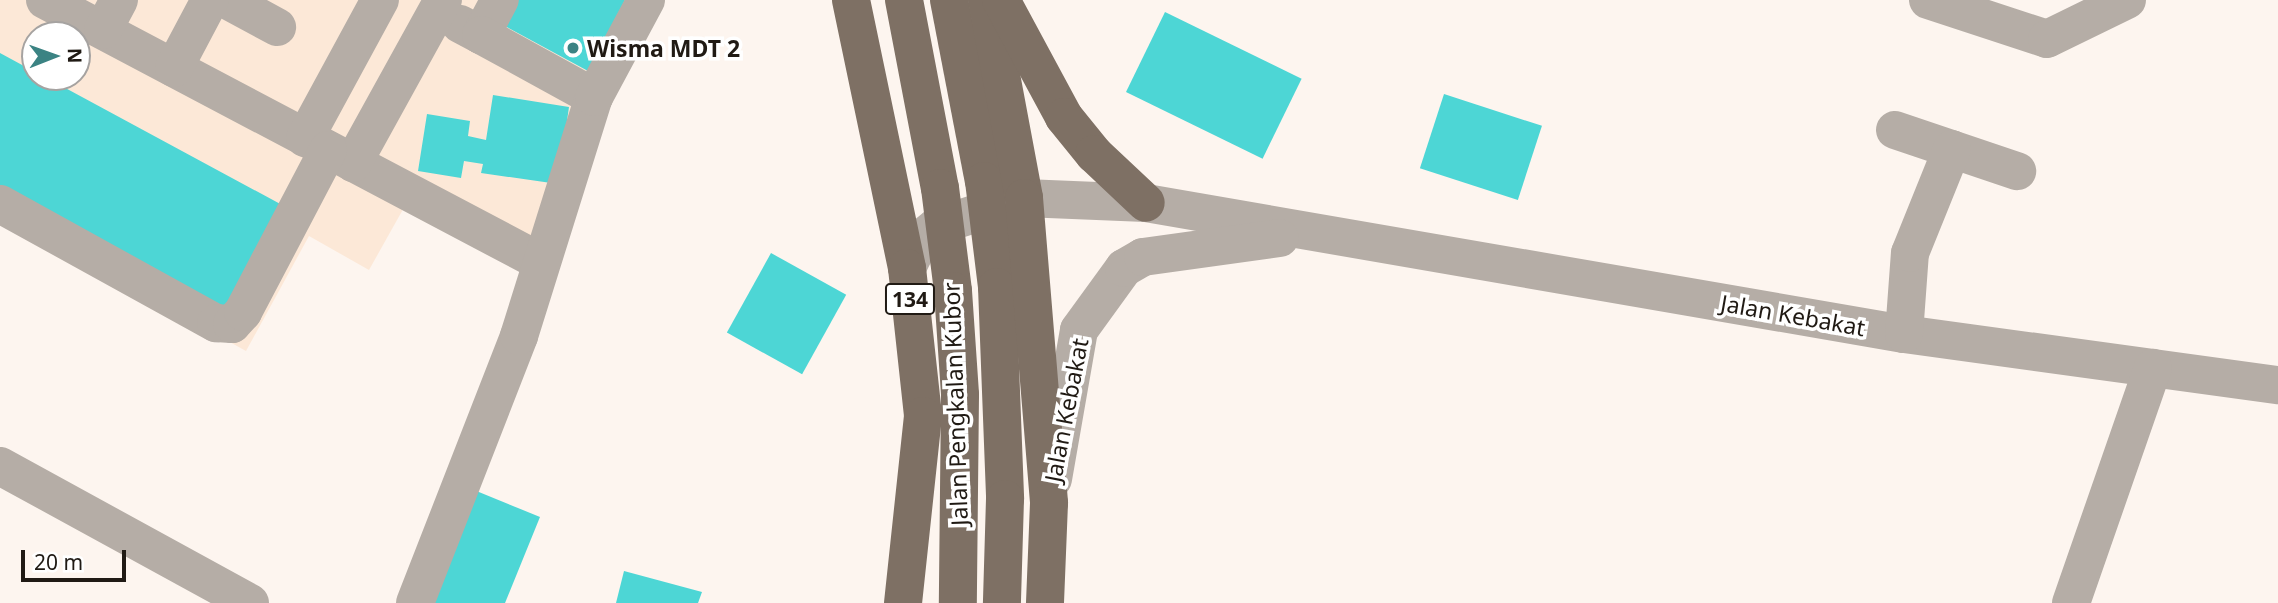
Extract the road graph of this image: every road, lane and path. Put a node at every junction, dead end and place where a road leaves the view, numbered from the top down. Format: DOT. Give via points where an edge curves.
graph roads {
  1 [pos="45,0"];
  2 [pos="211,0"];
  3 [pos="227,0"];
  4 [pos="380,0"];
  5 [pos="499,0"];
  6 [pos="646,0"];
  7 [pos="904,0"];
  8 [pos="949,0"];
  9 [pos="987,0"];
  10 [pos="1000,0"];
  11 [pos="1928,0"];
  12 [pos="2127,0"];
  13 [pos="850,4"];
  14 [pos="440,6"];
  15 [pos="111,15"];
  16 [pos="276,27"];
  17 [pos="481,36"];
  18 [pos="174,68"];
  19 [pos="594,97"];
  20 [pos="1895,130"];
  21 [pos="1952,149"];
  22 [pos="329,150"];
  23 [pos="2017,171"];
  24 [pos="1024,198"];
  25 [pos="1146,203"];
  26 [pos="0,204"];
  27 [pos="1310,234"];
  28 [pos="541,262"];
  29 [pos="907,268"];
  30 [pos="1904,334"];
  31 [pos="2153,368"];
  32 [pos="2278,385"];
  33 [pos="0,466"];
  34 [pos="1049,503"];
  35 [pos="232,598"];
  36 [pos="415,603"];
  37 [pos="903,603"];
  38 [pos="957,603"];
  39 [pos="1002,603"];
  40 [pos="1045,603"];
  41 [pos="2071,603"];
  1 -- 15 [label="street"];
  2 -- 18 [label="street"];
  3 -- 16 [label="street"];
  4 -- 22 [label="street"];
  5 -- 17 [label="street"];
  6 -- 19 [label="street"];
  7 -- 38 [label="main road, Jalan Pengkalan Kubor / 134" via="938,175 953,291 960,395"];
  8 -- 39 [label="main road, Jalan Pengkalan Kubor" via="984,181 997,287 1006,499"];
  9 -- 24 [label="main road"];
  10 -- 25 [label="main road" via="1064,117 1094,154"];
  11 -- 12 [label="street" via="2047,39"];
  13 -- 29 [label="main road, Jalan Pengkalan Kubor / 134"];
  14 -- 17 [label="street"];
  14 -- 22 [label="street"];
  15 -- 18 [label="street"];
  17 -- 19 [label="street"];
  18 -- 22 [label="street"];
  19 -- 28 [label="street"];
  20 -- 21 [label="street"];
  21 -- 23 [label="street"];
  21 -- 30 [label="street" via="1910,253"];
  22 -- 26 [label="street" via="243,312 232,324 216,323"];
  22 -- 28 [label="street"];
  24 -- 25 [label="street, Jalan Kebakat"];
  24 -- 29 [label="street, Jalan Kebakat" via="936,226 921,239"];
  24 -- 34 [label="main road"];
  25 -- 27 [label="street, Jalan Kebakat"];
  27 -- 30 [label="street, Jalan Kebakat"];
  27 -- 34 [label="street, Jalan Kebakat" via="1143,257 1124,268 1079,330"];
  28 -- 36 [label="street" via="519,336"];
  29 -- 37 [label="main road, Jalan Pengkalan Kubor / 134" via="923,416"];
  30 -- 31 [label="street, Jalan Kebakat"];
  31 -- 32 [label="street, Jalan Kebakat"];
  31 -- 41 [label="street"];
  33 -- 35 [label="street"];
  34 -- 40 [label="main road"];
}
